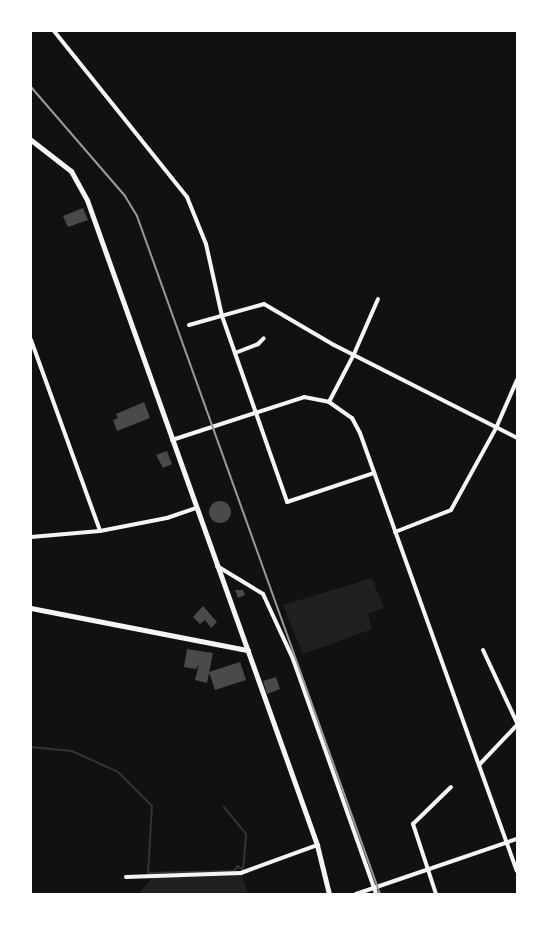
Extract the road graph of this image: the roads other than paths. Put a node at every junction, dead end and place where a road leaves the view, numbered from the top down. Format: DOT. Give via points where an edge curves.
graph roads {
  1 [pos="54,31"];
  2 [pos="31,140"];
  3 [pos="378,299"];
  4 [pos="222,316"];
  5 [pos="189,325"];
  6 [pos="264,338"];
  7 [pos="31,340"];
  8 [pos="235,353"];
  9 [pos="354,354"];
  10 [pos="38,361"];
  11 [pos="31,363"];
  12 [pos="517,380"];
  13 [pos="328,402"];
  14 [pos="256,413"];
  15 [pos="496,428"];
  16 [pos="517,438"];
  17 [pos="171,440"];
  18 [pos="374,474"];
  19 [pos="196,508"];
  20 [pos="100,532"];
  21 [pos="394,532"];
  22 [pos="31,538"];
  23 [pos="216,565"];
  24 [pos="31,608"];
  25 [pos="248,650"];
  26 [pos="484,650"];
  27 [pos="517,724"];
  28 [pos="480,764"];
  29 [pos="451,787"];
  30 [pos="517,839"];
  31 [pos="507,842"];
  32 [pos="316,845"];
  33 [pos="428,868"];
  34 [pos="517,871"];
  35 [pos="126,877"];
  36 [pos="374,888"];
  37 [pos="329,894"];
  38 [pos="356,894"];
  39 [pos="376,894"];
  40 [pos="436,894"];
  1 -- 4 [label="street" via="187,197 206,244"];
  2 -- 17 [label="main road" via="70,171 82,188"];
  3 -- 9 [label="street"];
  4 -- 5 [label="street"];
  4 -- 8 [label="street"];
  4 -- 9 [label="street" via="264,304"];
  6 -- 8 [label="street" via="258,344"];
  7 -- 10 [label="street"];
  8 -- 14 [label="street"];
  9 -- 13 [label="street"];
  9 -- 15 [label="street"];
  10 -- 11 [label="street"];
  10 -- 20 [label="street"];
  12 -- 15 [label="street"];
  13 -- 14 [label="street" via="295,398"];
  13 -- 18 [label="street" via="352,418"];
  14 -- 17 [label="street"];
  14 -- 18 [label="street" via="287,502"];
  15 -- 16 [label="street"];
  15 -- 21 [label="street" via="451,510"];
  17 -- 19 [label="main road"];
  18 -- 21 [label="street"];
  19 -- 20 [label="street"];
  19 -- 23 [label="main road"];
  20 -- 22 [label="street"];
  21 -- 28 [label="street"];
  23 -- 25 [label="main road"];
  23 -- 36 [label="street" via="263,594 293,659"];
  24 -- 25 [label="street"];
  25 -- 32 [label="main road"];
  26 -- 27 [label="street"];
  27 -- 28 [label="street"];
  28 -- 31 [label="street"];
  29 -- 33 [label="street" via="413,824"];
  30 -- 31 [label="street"];
  31 -- 33 [label="street"];
  31 -- 34 [label="street"];
  32 -- 35 [label="street" via="241,873"];
  32 -- 37 [label="main road"];
  33 -- 36 [label="street"];
  33 -- 40 [label="street"];
  36 -- 38 [label="street"];
  36 -- 39 [label="street"];
}
